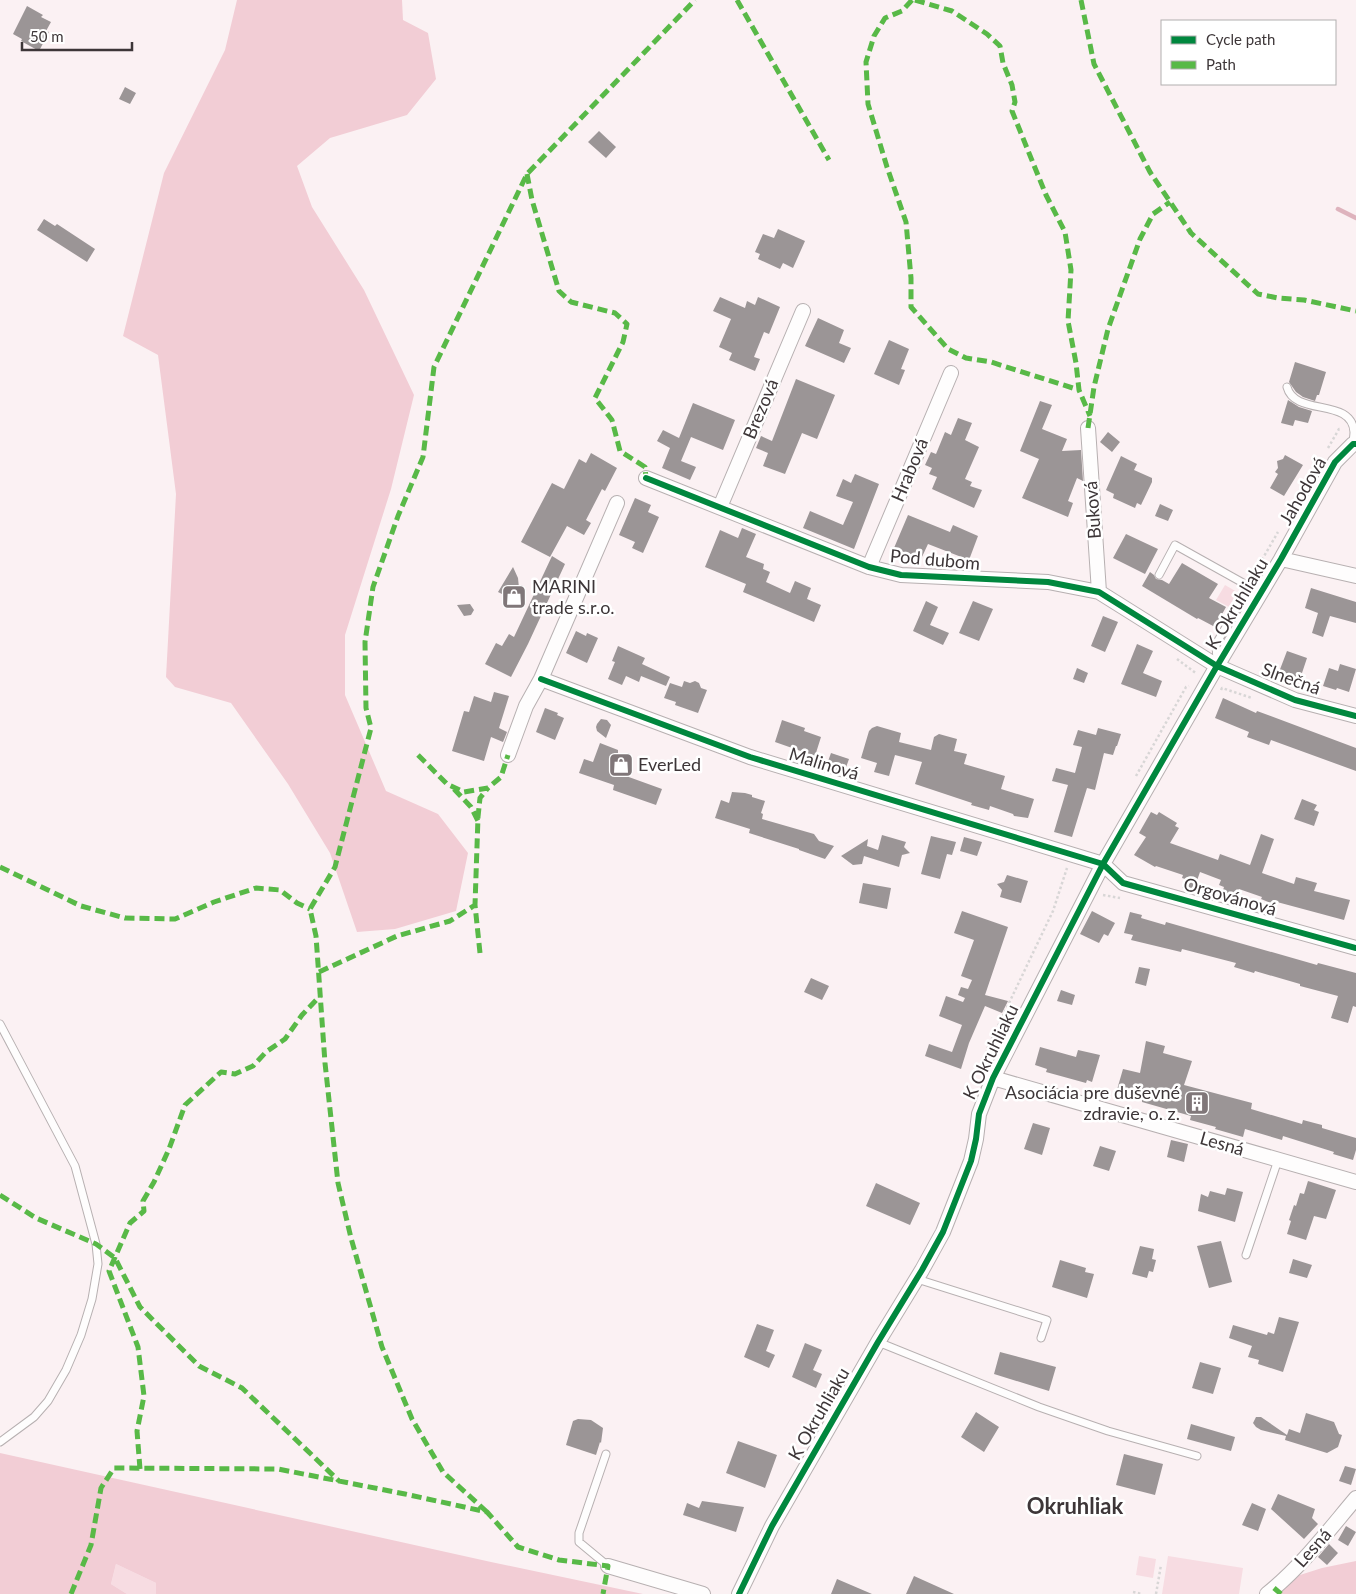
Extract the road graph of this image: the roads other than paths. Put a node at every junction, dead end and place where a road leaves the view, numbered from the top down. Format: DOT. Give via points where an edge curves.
graph roads {
  1 [pos="803,311"];
  2 [pos="951,373"];
  3 [pos="1287,387"];
  4 [pos="1088,428"];
  5 [pos="1355,442"];
  6 [pos="646,478"];
  7 [pos="617,502"];
  8 [pos="720,507"];
  9 [pos="1281,559"];
  10 [pos="869,568"];
  11 [pos="1159,575"];
  12 [pos="1356,576"];
  13 [pos="1098,592"];
  14 [pos="1261,593"];
  15 [pos="1217,666"];
  16 [pos="540,679"];
  17 [pos="1356,716"];
  18 [pos="508,755"];
  19 [pos="1103,864"];
  20 [pos="1356,948"];
  21 [pos="0,1024"];
  22 [pos="996,1072"];
  23 [pos="1278,1160"];
  24 [pos="1356,1182"];
  25 [pos="1246,1254"];
  26 [pos="917,1279"];
  27 [pos="1041,1338"];
  28 [pos="878,1342"];
  29 [pos="0,1442"];
  30 [pos="606,1454"];
  31 [pos="1197,1456"];
  32 [pos="1356,1498"];
  33 [pos="608,1566"];
  34 [pos="703,1594"];
  35 [pos="739,1594"];
  36 [pos="1267,1594"];
  1 -- 8 [label="street, Brezová"];
  2 -- 10 [label="street, Hrabová"];
  3 -- 5 [label="lane, Jahodová" via="1299,402 1338,412 1350,420"];
  4 -- 13 [label="street, Buková"];
  5 -- 9 [label="street, Jahodová" via="1335,462"];
  6 -- 8 [label="street, Pod dubom"];
  7 -- 16 [label="street"];
  8 -- 10 [label="street, Pod dubom"];
  9 -- 12 [label="street"];
  9 -- 14 [label="street, K Okruhliaku"];
  10 -- 13 [label="street, Pod dubom" via="901,575 1048,582"];
  11 -- 14 [label="lane" via="1175,546"];
  13 -- 15 [label="street, Pod dubom"];
  14 -- 15 [label="street, K Okruhliaku"];
  15 -- 17 [label="street, Slnečná" via="1296,700"];
  15 -- 19 [label="street, K Okruhliaku"];
  16 -- 18 [label="street"];
  16 -- 19 [label="street, Malinová" via="750,757"];
  19 -- 20 [label="street, Orgovánová" via="1123,883"];
  19 -- 22 [label="street, K Okruhliaku"];
  21 -- 29 [label="lane" via="75,1166 96,1244 98,1264 92,1299 66,1370 48,1401 34,1417"];
  22 -- 23 [label="street, Lesná"];
  22 -- 26 [label="street, K Okruhliaku" via="979,1114 971,1161 943,1232"];
  23 -- 24 [label="street, Lesná"];
  23 -- 25 [label="lane"];
  26 -- 27 [label="lane" via="1047,1320"];
  26 -- 28 [label="street, K Okruhliaku"];
  28 -- 31 [label="lane" via="1039,1407"];
  28 -- 35 [label="street, K Okruhliaku" via="772,1526"];
  30 -- 33 [label="lane" via="579,1533 579,1542"];
  32 -- 36 [label="street, Lesná" via="1318,1544"];
  33 -- 34 [label="street"];
}
